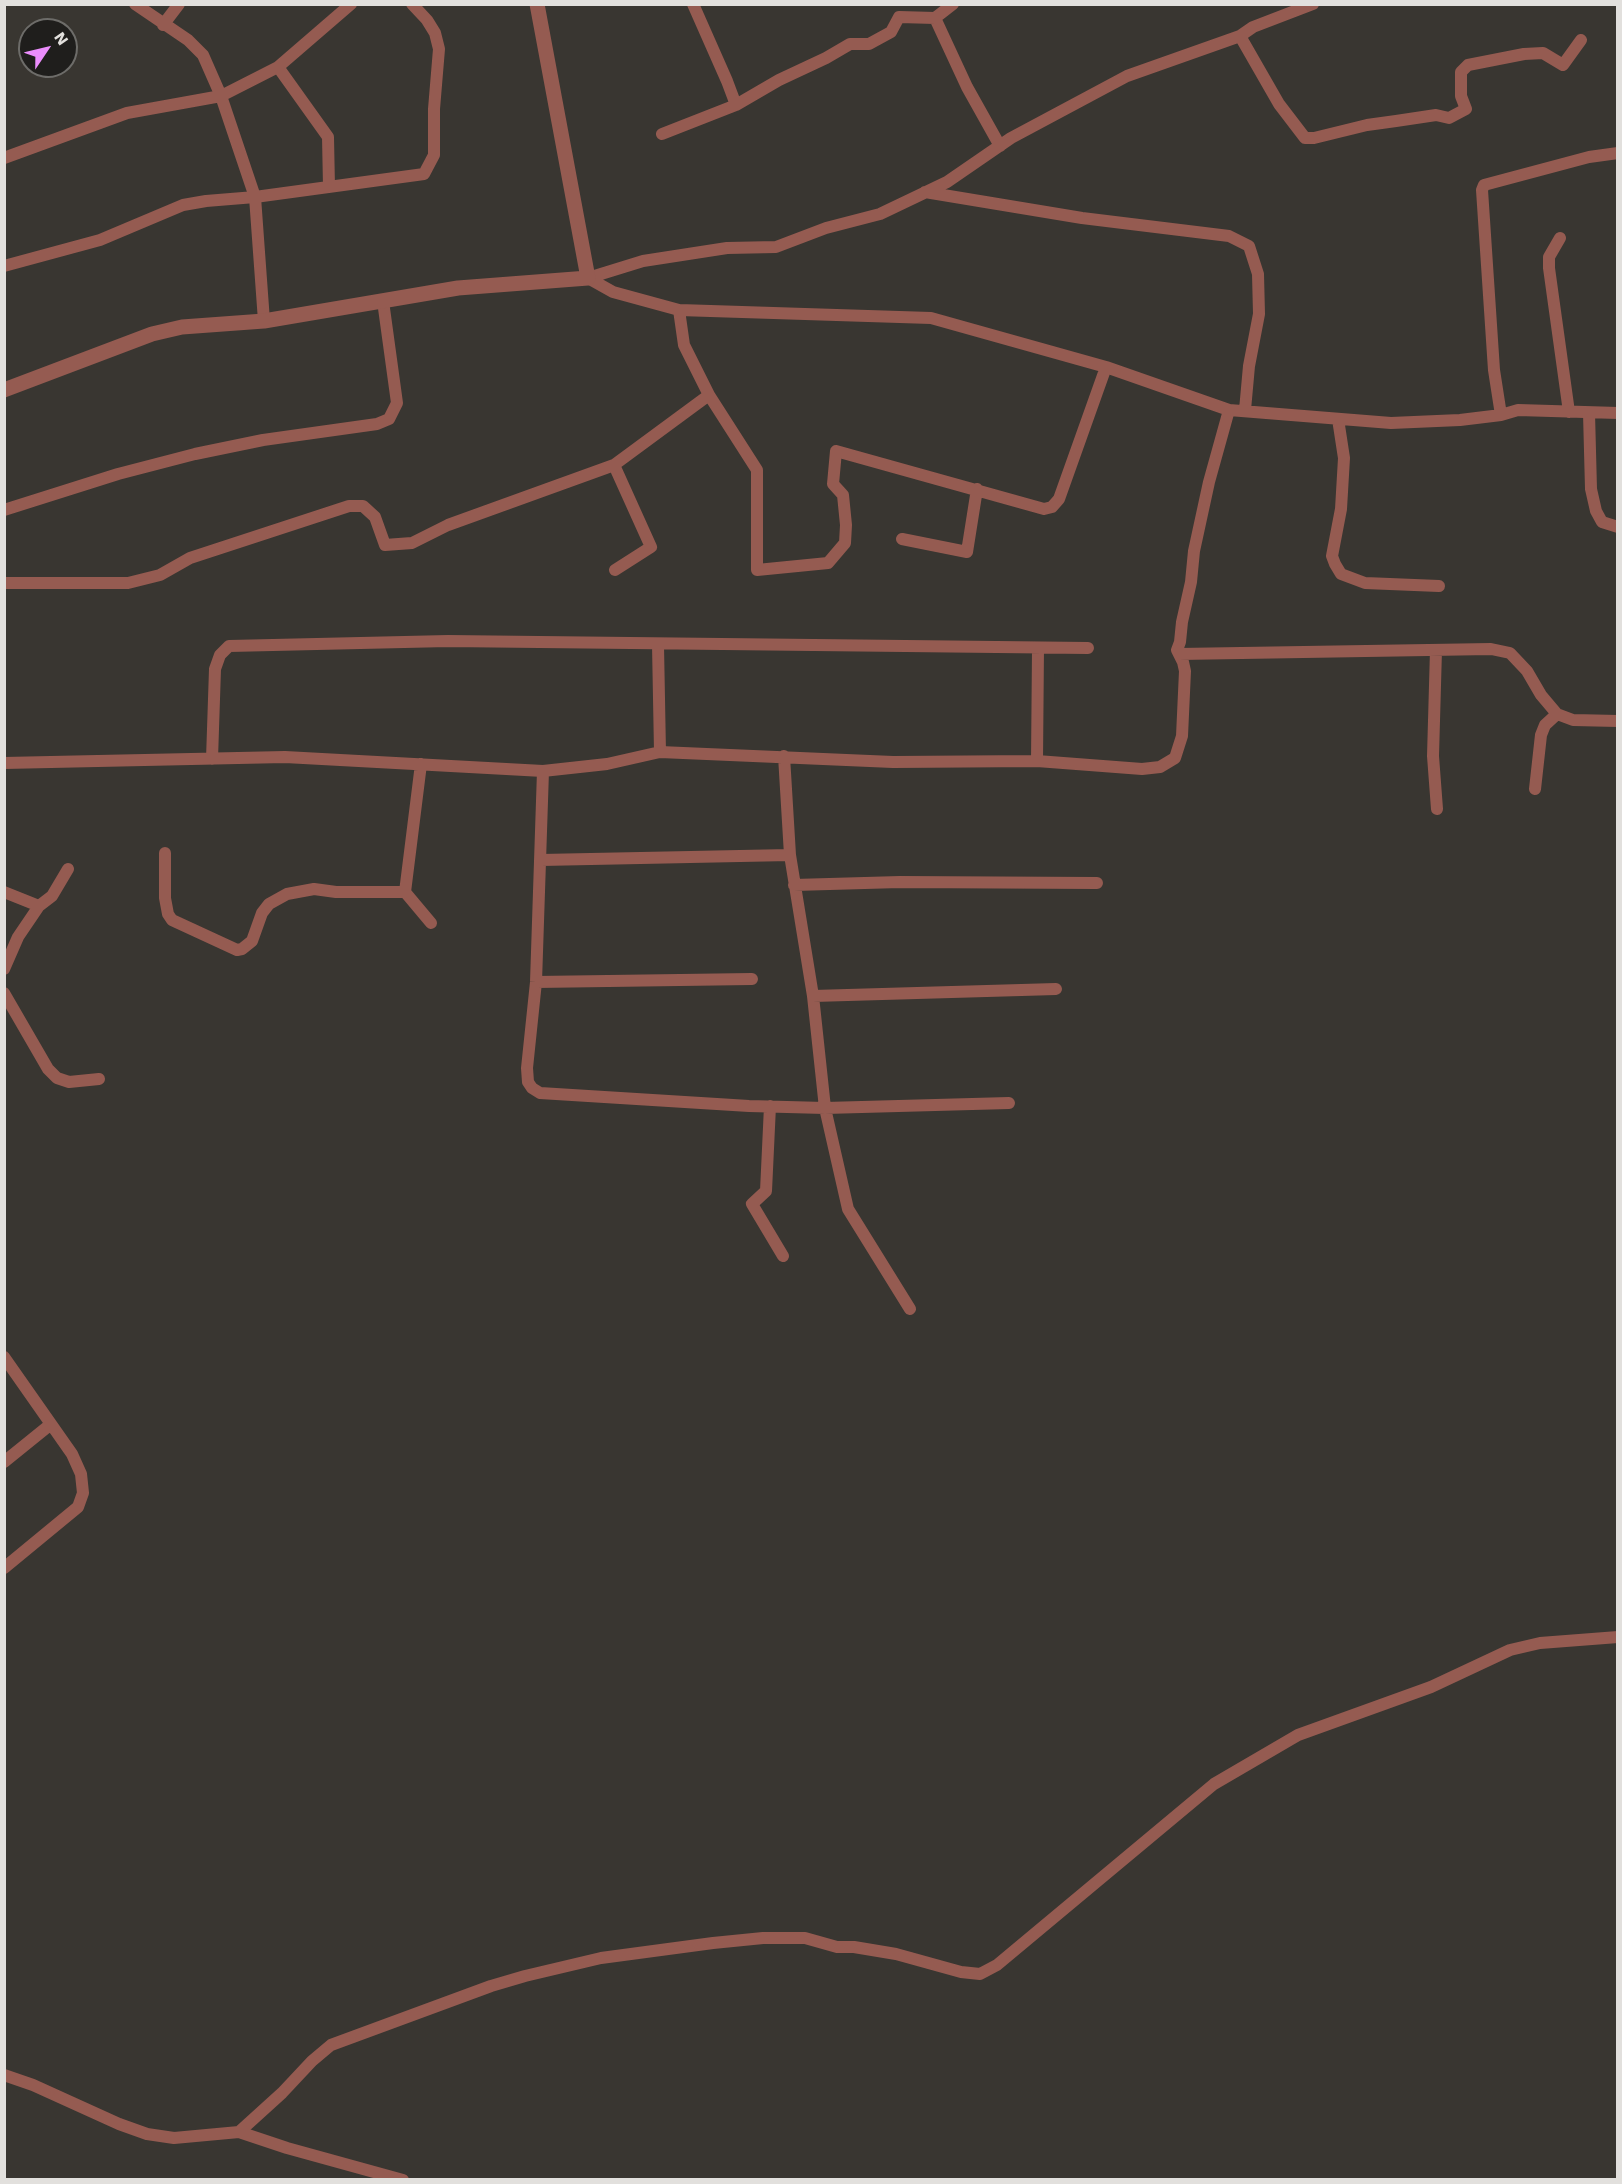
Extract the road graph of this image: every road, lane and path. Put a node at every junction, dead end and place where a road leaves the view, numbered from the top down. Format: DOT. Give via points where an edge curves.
graph roads {
  1 [pos="135,4"];
  2 [pos="179,4"];
  3 [pos="351,4"];
  4 [pos="412,4"];
  5 [pos="537,4"];
  6 [pos="693,4"];
  7 [pos="952,4"];
  8 [pos="1313,4"];
  9 [pos="935,18"];
  10 [pos="163,25"];
  11 [pos="1240,36"];
  12 [pos="1581,40"];
  13 [pos="278,67"];
  14 [pos="221,96"];
  15 [pos="736,105"];
  16 [pos="662,134"];
  17 [pos="1000,146"];
  18 [pos="1617,153"];
  19 [pos="4,158"];
  20 [pos="329,187"];
  21 [pos="925,192"];
  22 [pos="255,198"];
  23 [pos="1560,238"];
  24 [pos="4,266"];
  25 [pos="588,278"];
  26 [pos="383,301"];
  27 [pos="679,310"];
  28 [pos="264,321"];
  29 [pos="1106,367"];
  30 [pos="4,390"];
  31 [pos="709,394"];
  32 [pos="1229,410"];
  33 [pos="1245,410"];
  34 [pos="1569,412"];
  35 [pos="1589,413"];
  36 [pos="1617,413"];
  37 [pos="1501,415"];
  38 [pos="1338,419"];
  39 [pos="614,465"];
  40 [pos="977,489"];
  41 [pos="4,510"];
  42 [pos="1617,527"];
  43 [pos="902,539"];
  44 [pos="615,570"];
  45 [pos="4,583"];
  46 [pos="1439,586"];
  47 [pos="658,645"];
  48 [pos="1088,648"];
  49 [pos="1038,649"];
  50 [pos="1436,650"];
  51 [pos="1179,654"];
  52 [pos="1557,714"];
  53 [pos="1617,721"];
  54 [pos="660,752"];
  55 [pos="784,756"];
  56 [pos="212,759"];
  57 [pos="1037,761"];
  58 [pos="5,762"];
  59 [pos="421,765"];
  60 [pos="543,771"];
  61 [pos="1535,789"];
  62 [pos="1437,809"];
  63 [pos="165,853"];
  64 [pos="790,855"];
  65 [pos="541,860"];
  66 [pos="68,869"];
  67 [pos="1097,883"];
  68 [pos="794,885"];
  69 [pos="4,892"];
  70 [pos="405,892"];
  71 [pos="39,906"];
  72 [pos="432,923"];
  73 [pos="4,969"];
  74 [pos="752,979"];
  75 [pos="536,982"];
  76 [pos="1056,989"];
  77 [pos="4,993"];
  78 [pos="813,996"];
  79 [pos="99,1079"];
  80 [pos="1009,1103"];
  81 [pos="770,1106"];
  82 [pos="825,1108"];
  83 [pos="783,1256"];
  84 [pos="910,1309"];
  85 [pos="4,1357"];
  86 [pos="51,1424"];
  87 [pos="4,1462"];
  88 [pos="4,1568"];
  89 [pos="1617,1637"];
  90 [pos="4,2075"];
  91 [pos="239,2132"];
  92 [pos="403,2180"];
  1 -- 10 [label="street"];
  2 -- 10 [label="street"];
  3 -- 13 [label="street"];
  4 -- 20 [label="street" via="435,33 439,49 435,155 424,174"];
  5 -- 25 [label="street"];
  6 -- 15 [label="street"];
  7 -- 9 [label="street"];
  8 -- 11 [label="street" via="1253,27"];
  9 -- 15 [label="street" via="898,17 891,32 868,44 850,44"];
  9 -- 17 [label="street"];
  10 -- 14 [label="street" via="203,55"];
  11 -- 12 [label="street" via="1279,104 1305,138 1436,115 1449,118 1466,109 1461,96 1461,72 1468,65 1543,52 1563,65"];
  11 -- 17 [label="street" via="1127,76"];
  13 -- 14 [label="street"];
  13 -- 20 [label="street" via="328,137"];
  14 -- 19 [label="street" via="127,113"];
  14 -- 22 [label="street"];
  15 -- 16 [label="street"];
  17 -- 21 [label="street"];
  18 -- 37 [label="street" via="1484,185 1494,370"];
  20 -- 22 [label="street"];
  21 -- 25 [label="street" via="880,214 776,247 727,248 643,261"];
  21 -- 33 [label="street" via="1082,218 1229,236 1249,246 1258,274 1259,314"];
  22 -- 24 [label="street" via="183,205 100,240"];
  22 -- 28 [label="street"];
  23 -- 34 [label="street" via="1549,257 1549,268"];
  25 -- 26 [label="street" via="459,288"];
  25 -- 27 [label="street" via="613,292"];
  26 -- 28 [label="street"];
  26 -- 41 [label="street" via="397,403 389,419 195,454"];
  27 -- 29 [label="street" via="931,318"];
  27 -- 31 [label="street" via="684,345"];
  28 -- 30 [label="street" via="208,324 152,334"];
  29 -- 32 [label="street"];
  29 -- 40 [label="street" via="1059,499 1052,507 1044,509"];
  31 -- 39 [label="street"];
  31 -- 40 [label="street" via="757,470 757,570 828,563 845,543 843,495 832,484 836,451"];
  32 -- 33 [label="street"];
  32 -- 51 [label="street" via="1194,551"];
  33 -- 38 [label="street"];
  34 -- 35 [label="street"];
  34 -- 37 [label="street" via="1518,410"];
  35 -- 36 [label="street"];
  35 -- 42 [label="street" via="1591,489 1596,511 1602,522"];
  37 -- 38 [label="street" via="1391,423"];
  38 -- 46 [label="street" via="1344,459 1341,510 1332,556 1341,574 1365,583"];
  39 -- 44 [label="street" via="651,547"];
  39 -- 45 [label="street" via="448,525 412,543 385,545 375,517 363,506 349,506 190,558 160,575 128,583"];
  40 -- 43 [label="street" via="967,552"];
  47 -- 49 [label="street"];
  47 -- 54 [label="street"];
  47 -- 56 [label="street" via="448,641 229,646 220,655 215,669"];
  48 -- 49 [label="street"];
  49 -- 57 [label="street"];
  50 -- 51 [label="street"];
  50 -- 52 [label="street" via="1491,649 1510,653"];
  50 -- 62 [label="street" via="1433,756"];
  51 -- 57 [label="street" via="1185,671 1182,736 1174,758 1160,767 1142,769"];
  52 -- 53 [label="street" via="1573,720"];
  52 -- 61 [label="street" via="1541,735"];
  54 -- 55 [label="street"];
  54 -- 60 [label="street" via="607,764"];
  55 -- 57 [label="street" via="893,762"];
  55 -- 64 [label="street"];
  56 -- 58 [label="street"];
  56 -- 59 [label="street" via="285,757"];
  59 -- 60 [label="street"];
  59 -- 70 [label="street"];
  60 -- 65 [label="street"];
  63 -- 70 [label="street" via="165,897 172,920 237,950 252,941 269,903 286,894 314,889"];
  64 -- 65 [label="street"];
  64 -- 68 [label="street"];
  65 -- 75 [label="street"];
  66 -- 71 [label="street" via="52,896"];
  67 -- 68 [label="street"];
  68 -- 78 [label="street"];
  69 -- 71 [label="street"];
  70 -- 72 [label="street"];
  71 -- 73 [label="street"];
  74 -- 75 [label="street"];
  75 -- 81 [label="street" via="527,1068 528,1082 540,1093"];
  76 -- 78 [label="street"];
  77 -- 79 [label="street" via="57,1078 69,1082"];
  78 -- 82 [label="street"];
  80 -- 82 [label="street"];
  81 -- 82 [label="street"];
  81 -- 83 [label="street" via="766,1191 752,1204"];
  82 -- 84 [label="street" via="848,1209"];
  85 -- 86 [label="street"];
  86 -- 87 [label="street"];
  86 -- 88 [label="street" via="72,1454 84,1493 78,1507"];
  89 -- 91 [label="street" via="1540,1643 1510,1650 1431,1687 1298,1735 1214,1784 997,1965 980,1974 806,1938 713,1942 601,1958 491,1986 331,2045"];
  90 -- 91 [label="street" via="147,2134 174,2138"];
  91 -- 92 [label="street"];
}
